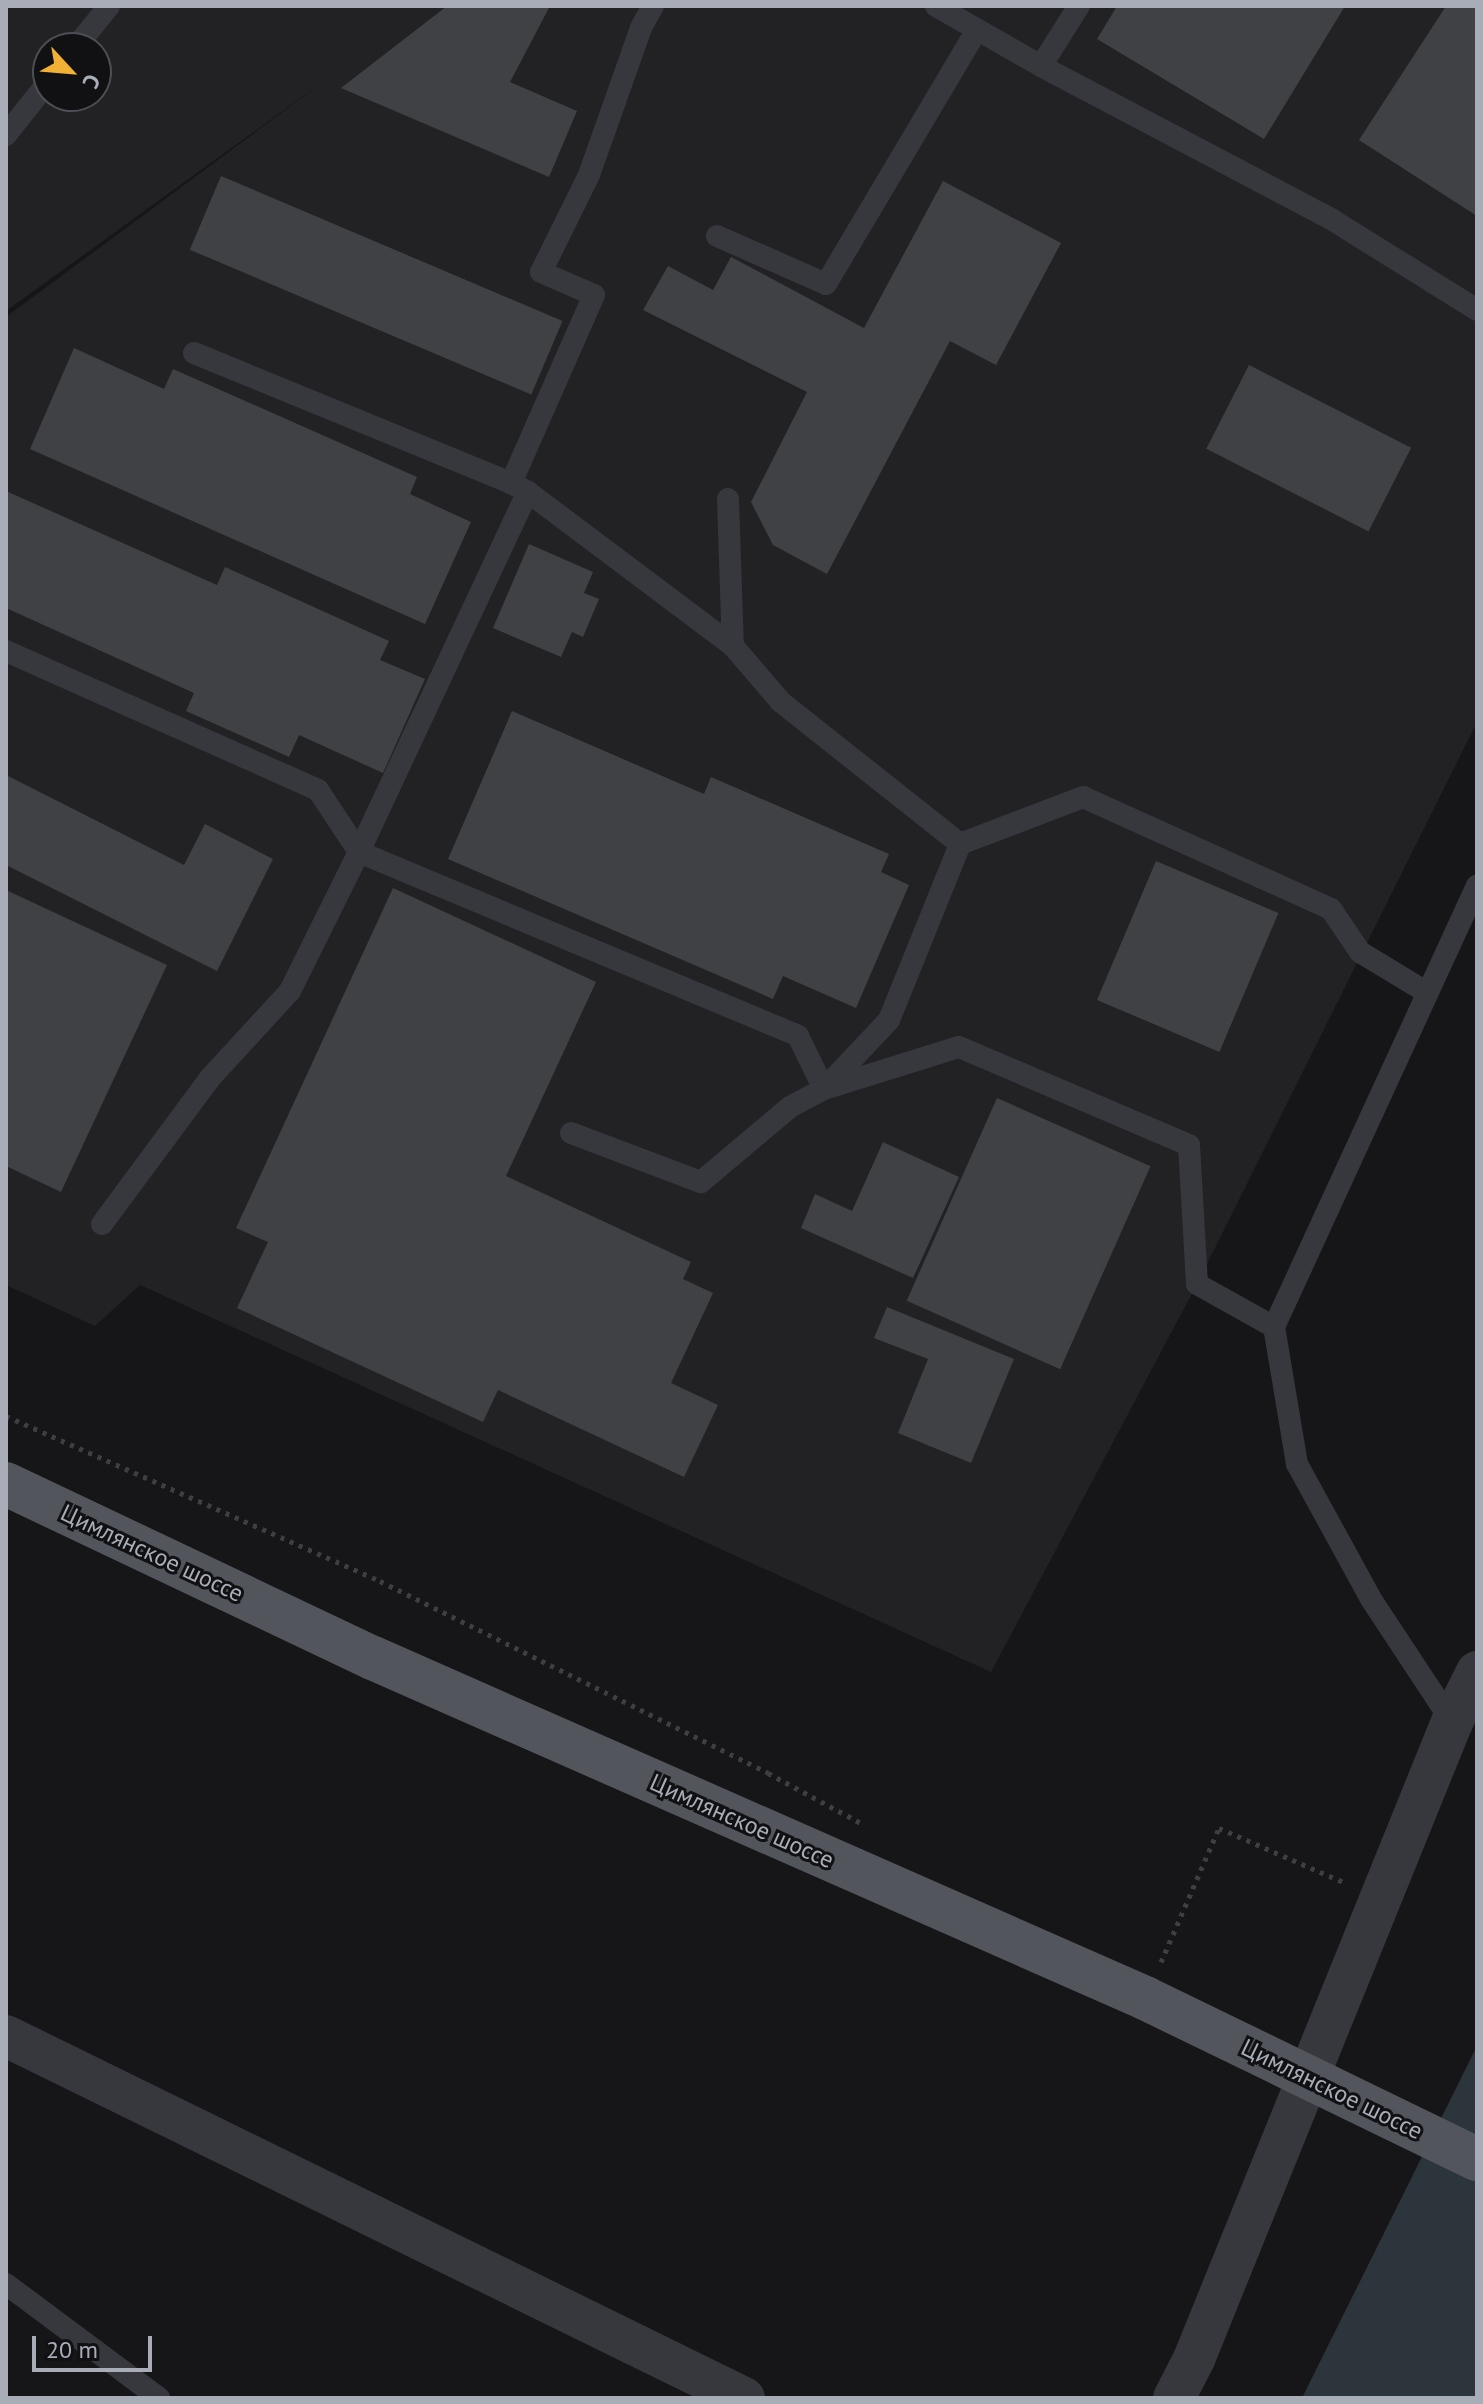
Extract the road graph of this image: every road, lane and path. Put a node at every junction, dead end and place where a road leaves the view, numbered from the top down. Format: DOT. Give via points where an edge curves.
graph roads {
  1 [pos="109,6"];
  2 [pos="653,6"];
  3 [pos="936,6"];
  4 [pos="1079,6"];
  5 [pos="977,30"];
  6 [pos="88,32"];
  7 [pos="1041,66"];
  8 [pos="32,102"];
  9 [pos="6,135"];
  10 [pos="717,236"];
  11 [pos="1477,310"];
  12 [pos="194,353"];
  13 [pos="519,487"];
  14 [pos="728,499"];
  15 [pos="733,646"];
  16 [pos="6,651"];
  17 [pos="960,844"];
  18 [pos="359,852"];
  19 [pos="1477,885"];
  20 [pos="1426,992"];
  21 [pos="824,1089"];
  22 [pos="571,1133"];
  23 [pos="102,1224"];
  24 [pos="1274,1327"];
  25 [pos="6,1416"];
  26 [pos="6,1484"];
  27 [pos="1477,1672"];
  28 [pos="1452,1722"];
  29 [pos="864,1825"];
  30 [pos="1381,1899"];
  31 [pos="1152,1982"];
  32 [pos="6,2036"];
  33 [pos="1477,2159"];
  34 [pos="6,2284"];
  35 [pos="159,2398"];
  36 [pos="744,2398"];
  37 [pos="1174,2398"];
  1 -- 6 [label="lane"];
  2 -- 13 [label="lane" via="589,175 541,272 594,295"];
  3 -- 5 [label="lane"];
  4 -- 7 [label="lane"];
  5 -- 7 [label="lane"];
  5 -- 10 [label="lane" via="826,284"];
  7 -- 11 [label="lane" via="1331,219"];
  8 -- 9 [label="lane"];
  12 -- 13 [label="lane"];
  13 -- 15 [label="lane"];
  13 -- 18 [label="lane"];
  14 -- 15 [label="lane"];
  15 -- 17 [label="lane" via="781,702"];
  16 -- 18 [label="lane" via="318,790"];
  17 -- 20 [label="lane" via="1083,797 1331,909 1360,952"];
  17 -- 21 [label="lane" via="889,1020"];
  18 -- 21 [label="lane" via="798,1036"];
  18 -- 23 [label="lane" via="290,991 210,1078"];
  19 -- 20 [label="lane"];
  20 -- 24 [label="lane"];
  21 -- 22 [label="lane" via="790,1107 701,1182"];
  21 -- 24 [label="lane" via="959,1047 1189,1145 1197,1284"];
  24 -- 28 [label="lane" via="1297,1464 1371,1599"];
  25 -- 29 [label="path" via="380,1581"];
  26 -- 31 [label="main road, Цимлянское шоссе" via="373,1658"];
  27 -- 28 [label="street"];
  28 -- 30 [label="street"];
  30 -- 31 [label="path" via="1219,1828"];
  30 -- 37 [label="street"];
  31 -- 33 [label="main road, Цимлянское шоссе, bridge"];
  32 -- 36 [label="street"];
  34 -- 35 [label="lane"];
}
